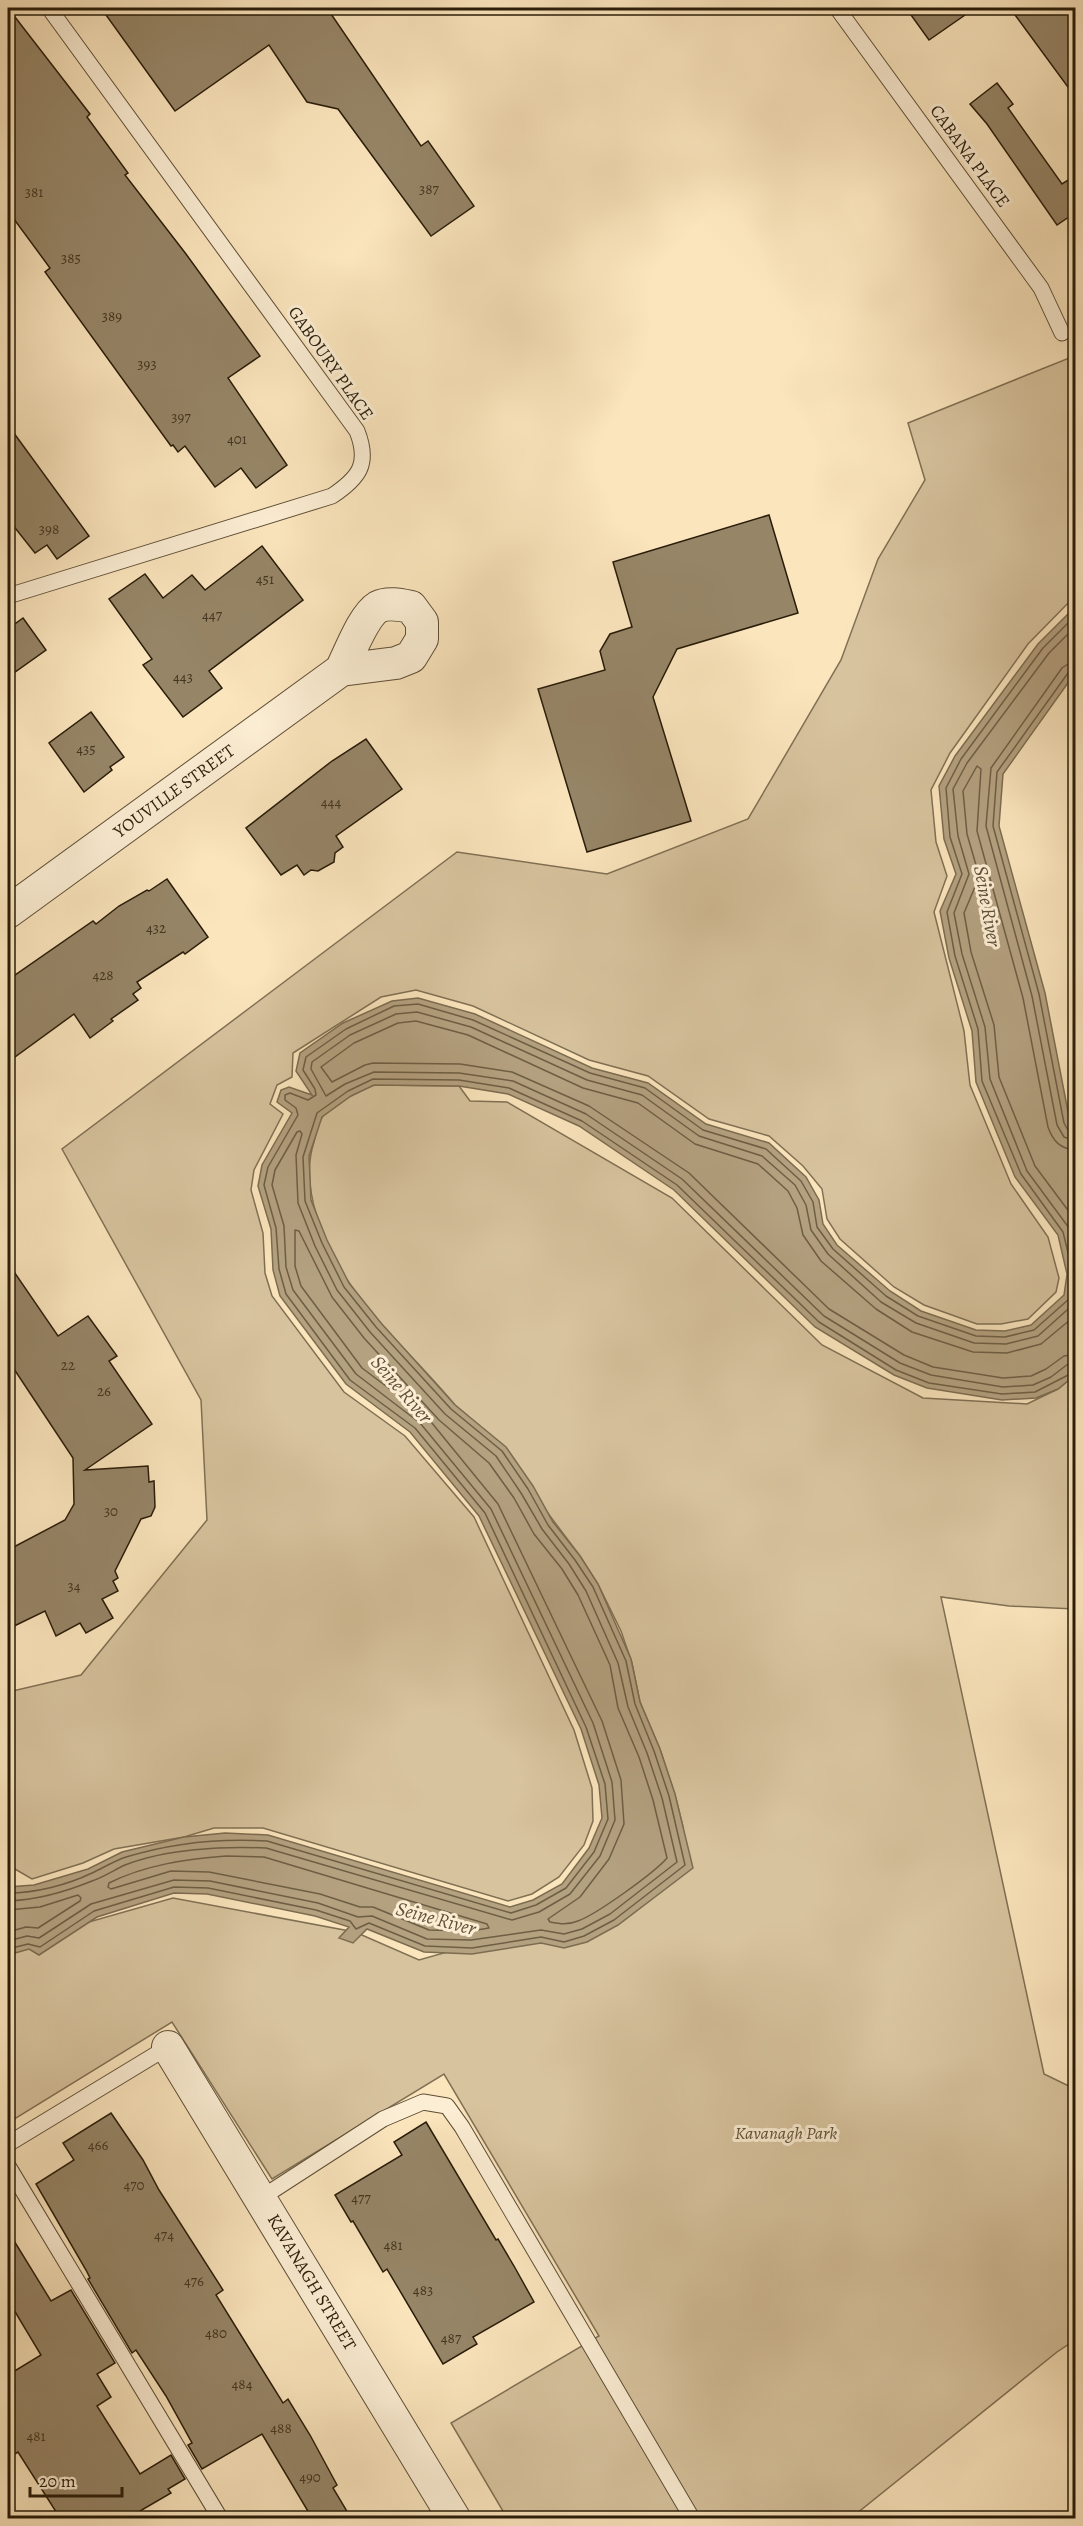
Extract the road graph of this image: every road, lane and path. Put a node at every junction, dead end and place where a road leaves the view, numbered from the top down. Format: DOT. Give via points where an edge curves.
graph roads {
  1 [pos="49,8"];
  2 [pos="837,8"];
  3 [pos="1062,333"];
  4 [pos="8,596"];
  5 [pos="342,670"];
  6 [pos="8,912"];
  7 [pos="168,2047"];
  8 [pos="8,2144"];
  9 [pos="8,2166"];
  10 [pos="261,2198"];
  11 [pos="220,2518"];
  12 [pos="454,2518"];
  13 [pos="692,2518"];
  1 -- 4 [label="lane, GABOURY PLACE" via="357,431 363,446 362,467 349,484 332,496"];
  2 -- 3 [label="lane, CABANA PLACE" via="1041,288"];
  5 -- 6 [label="street, YOUVILLE STREET"];
  7 -- 8 [label="lane"];
  7 -- 10 [label="street, KAVANAGH STREET"];
  9 -- 11 [label="lane"];
  10 -- 12 [label="street, KAVANAGH STREET"];
  10 -- 13 [label="lane" via="383,2119 423,2102 447,2106"];
}
